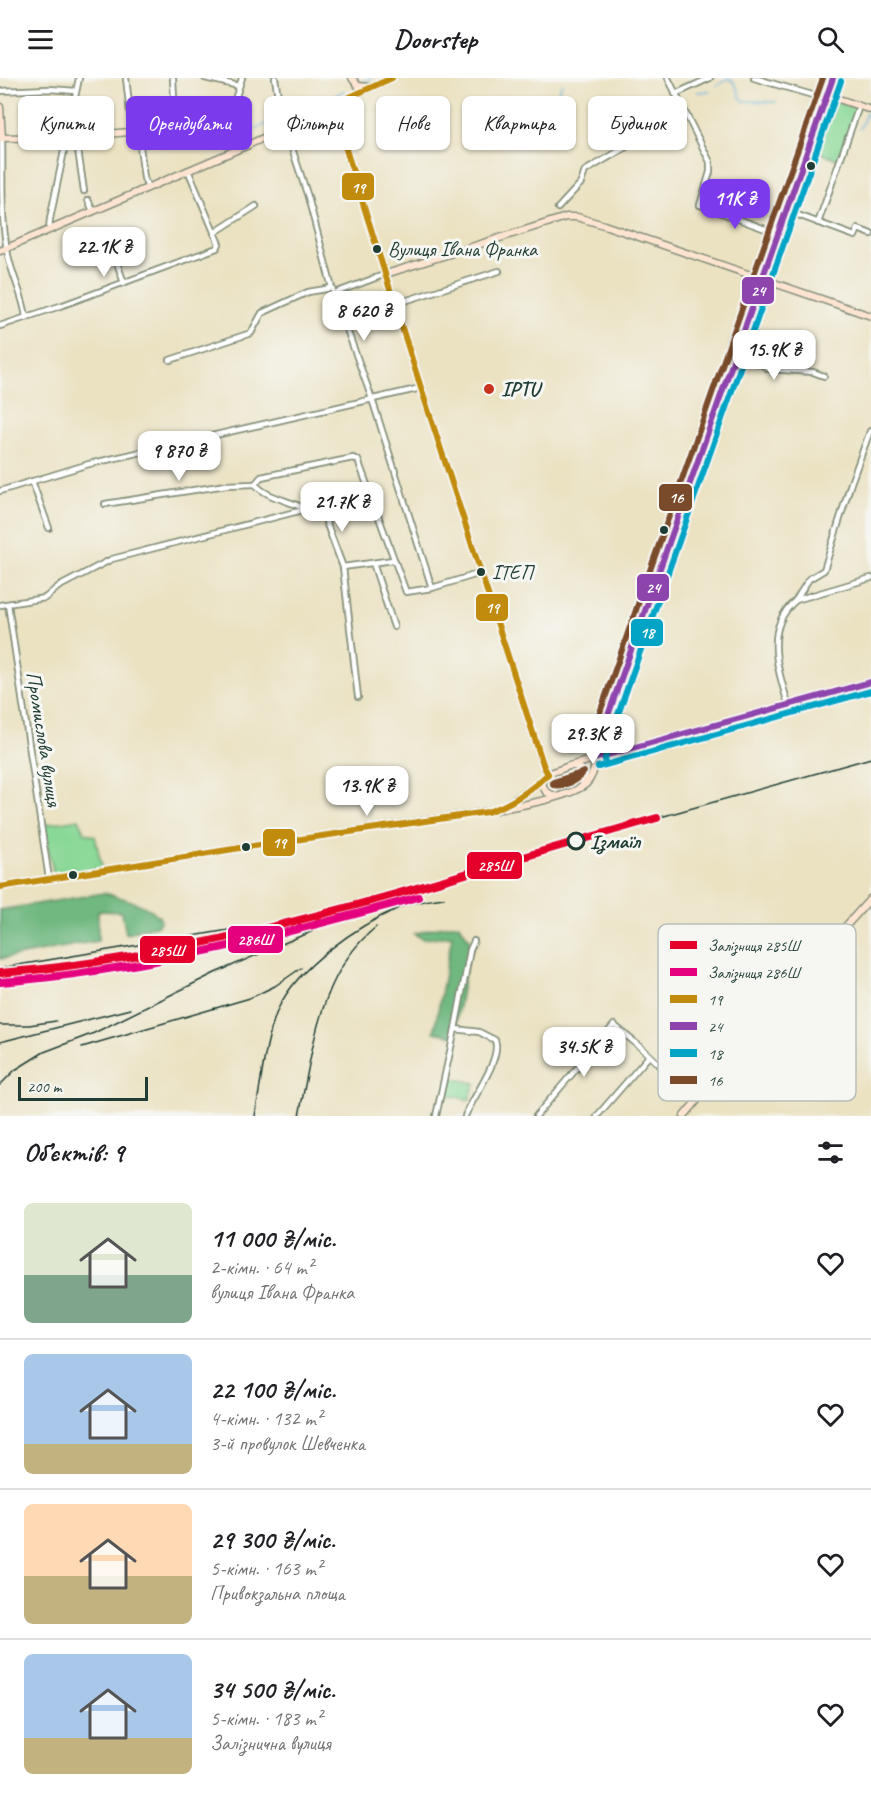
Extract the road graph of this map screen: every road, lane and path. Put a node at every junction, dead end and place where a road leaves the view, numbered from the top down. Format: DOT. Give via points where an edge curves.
graph roads {
  1 [pos="79,78"];
  2 [pos="126,78"];
  3 [pos="173,78"];
  4 [pos="205,78"];
  5 [pos="242,78"];
  6 [pos="275,78"];
  7 [pos="352,78"];
  8 [pos="392,78"];
  9 [pos="668,78"];
  10 [pos="710,78"];
  11 [pos="754,78"];
  12 [pos="833,78"];
  13 [pos="239,86"];
  14 [pos="374,86"];
  15 [pos="0,91"];
  16 [pos="76,91"];
  17 [pos="675,94"];
  18 [pos="354,95"];
  19 [pos="75,96"];
  20 [pos="129,96"];
  21 [pos="174,96"];
  22 [pos="236,96"];
  23 [pos="278,96"];
  24 [pos="826,97"];
  25 [pos="859,106"];
  26 [pos="0,107"];
  27 [pos="871,110"];
  28 [pos="687,119"];
  29 [pos="1,138"];
  30 [pos="18,138"];
  31 [pos="65,150"];
  32 [pos="78,150"];
  33 [pos="139,150"];
  34 [pos="236,150"];
  35 [pos="293,150"];
  36 [pos="346,150"];
  37 [pos="621,150"];
  38 [pos="188,170"];
  39 [pos="148,188"];
  40 [pos="1,189"];
  41 [pos="84,191"];
  42 [pos="88,200"];
  43 [pos="256,206"];
  44 [pos="558,208"];
  45 [pos="93,211"];
  46 [pos="787,211"];
  47 [pos="818,223"];
  48 [pos="49,230"];
  49 [pos="214,234"];
  50 [pos="779,234"];
  51 [pos="871,234"];
  52 [pos="3,249"];
  53 [pos="117,257"];
  54 [pos="499,271"];
  55 [pos="386,274"];
  56 [pos="763,279"];
  57 [pos="124,282"];
  58 [pos="334,291"];
  59 [pos="395,304"];
  60 [pos="871,315"];
  61 [pos="26,318"];
  62 [pos="0,326"];
  63 [pos="735,356"];
  64 [pos="170,360"];
  65 [pos="824,376"];
  66 [pos="421,388"];
  67 [pos="372,399"];
  68 [pos="870,431"];
  69 [pos="32,481"];
  70 [pos="255,484"];
  71 [pos="0,491"];
  72 [pos="369,493"];
  73 [pos="105,504"];
  74 [pos="320,506"];
  75 [pos="307,510"];
  76 [pos="49,528"];
  77 [pos="393,560"];
  78 [pos="373,563"];
  79 [pos="343,567"];
  80 [pos="481,573"];
  81 [pos="871,578"];
  82 [pos="432,588"];
  83 [pos="796,600"];
  84 [pos="8,604"];
  85 [pos="0,605"];
  86 [pos="394,627"];
  87 [pos="871,682"];
  88 [pos="358,697"];
  89 [pos="788,704"];
  90 [pos="596,758"];
  91 [pos="569,766"];
  92 [pos="546,777"];
  93 [pos="581,787"];
  94 [pos="558,795"];
  95 [pos="519,796"];
  96 [pos="522,805"];
  97 [pos="497,810"];
  98 [pos="49,879"];
  99 [pos="0,887"];
  100 [pos="871,898"];
  101 [pos="848,924"];
  102 [pos="474,941"];
  103 [pos="455,1029"];
  104 [pos="649,1056"];
  105 [pos="658,1064"];
  106 [pos="697,1101"];
  107 [pos="436,1116"];
  108 [pos="465,1116"];
  109 [pos="536,1116"];
  110 [pos="597,1116"];
  111 [pos="684,1116"];
  1 -- 16 [label="street"];
  2 -- 20 [label="street"];
  3 -- 21 [label="street"];
  4 -- 13 [label="street"];
  5 -- 13 [label="street"];
  6 -- 23 [label="street"];
  7 -- 14 [label="main road" via="362,87"];
  7 -- 18 [label="main road"];
  8 -- 14 [label="main road"];
  9 -- 17 [label="street"];
  10 -- 17 [label="street"];
  11 -- 24 [label="street"];
  12 -- 24 [label="main road"];
  13 -- 22 [label="street"];
  14 -- 18 [label="main road"];
  15 -- 16 [label="street"];
  16 -- 19 [label="street"];
  24 -- 25 [label="main road"];
  24 -- 46 [label="main road"];
  25 -- 27 [label="main road"];
  25 -- 47 [label="street"];
  26 -- 29 [label="main road"];
  28 -- 50 [label="street" via="710,162 700,205"];
  29 -- 30 [label="main road"];
  29 -- 40 [label="street"];
  31 -- 48 [label="street"];
  32 -- 41 [label="street"];
  33 -- 39 [label="street"];
  34 -- 38 [label="main road"];
  35 -- 58 [label="street"];
  36 -- 55 [label="main road"];
  37 -- 44 [label="street" via="585,171 581,183"];
  38 -- 39 [label="main road"];
  38 -- 49 [label="street"];
  39 -- 45 [label="main road"];
  40 -- 52 [label="street"];
  42 -- 45 [label="street"];
  43 -- 49 [label="street"];
  45 -- 48 [label="main road"];
  46 -- 47 [label="street"];
  46 -- 50 [label="main road"];
  47 -- 51 [label="street" via="855,236 858,229"];
  48 -- 52 [label="main road"];
  49 -- 57 [label="street" via="217,248"];
  50 -- 56 [label="main road"];
  52 -- 61 [label="street"];
  53 -- 57 [label="street"];
  54 -- 59 [label="street"];
  55 -- 56 [label="main road" via="571,216"];
  55 -- 58 [label="street"];
  55 -- 59 [label="main road"];
  56 -- 60 [label="main road"];
  56 -- 63 [label="main road"];
  57 -- 61 [label="street"];
  58 -- 64 [label="street" via="308,292 262,313 251,333"];
  58 -- 67 [label="street"];
  59 -- 66 [label="main road"];
  61 -- 62 [label="street"];
  63 -- 65 [label="street" via="768,369"];
  63 -- 90 [label="main road" via="600,737"];
  66 -- 67 [label="street"];
  66 -- 80 [label="main road"];
  67 -- 69 [label="street" via="89,464"];
  67 -- 82 [label="street"];
  68 -- 83 [label="street" via="824,570 809,579"];
  69 -- 71 [label="street"];
  69 -- 76 [label="street"];
  70 -- 72 [label="street" via="261,477 353,458"];
  70 -- 73 [label="street"];
  70 -- 75 [label="street" via="262,493"];
  72 -- 74 [label="street"];
  72 -- 77 [label="street"];
  74 -- 75 [label="street"];
  74 -- 79 [label="street"];
  75 -- 84 [label="street" via="112,559 45,598"];
  77 -- 78 [label="street"];
  77 -- 82 [label="street" via="406,592"];
  78 -- 79 [label="street"];
  78 -- 86 [label="street"];
  79 -- 88 [label="street"];
  80 -- 82 [label="street"];
  80 -- 92 [label="main road"];
  81 -- 83 [label="street"];
  83 -- 89 [label="street" via="778,627 774,650"];
  84 -- 85 [label="street"];
  84 -- 98 [label="street, Промислова вулиця"];
  87 -- 89 [label="main road"];
  89 -- 90 [label="main road"];
  90 -- 91 [label="main road"];
  90 -- 93 [label="main road" via="590,779"];
  91 -- 92 [label="main road"];
  91 -- 93 [label="main road" via="583,771"];
  92 -- 94 [label="main road" via="546,792"];
  92 -- 95 [label="main road"];
  93 -- 94 [label="main road"];
  94 -- 96 [label="main road"];
  95 -- 96 [label="main road"];
  95 -- 97 [label="main road"];
  96 -- 97 [label="main road"];
  97 -- 98 [label="main road"];
  98 -- 99 [label="main road"];
  100 -- 101 [label="main road"];
  102 -- 103 [label="street"];
  103 -- 107 [label="street"];
  103 -- 108 [label="street" via="485,1034 497,1044 481,1088"];
  104 -- 105 [label="street"];
  104 -- 109 [label="street" via="614,1024"];
  104 -- 110 [label="street"];
  106 -- 111 [label="main road"];
}
